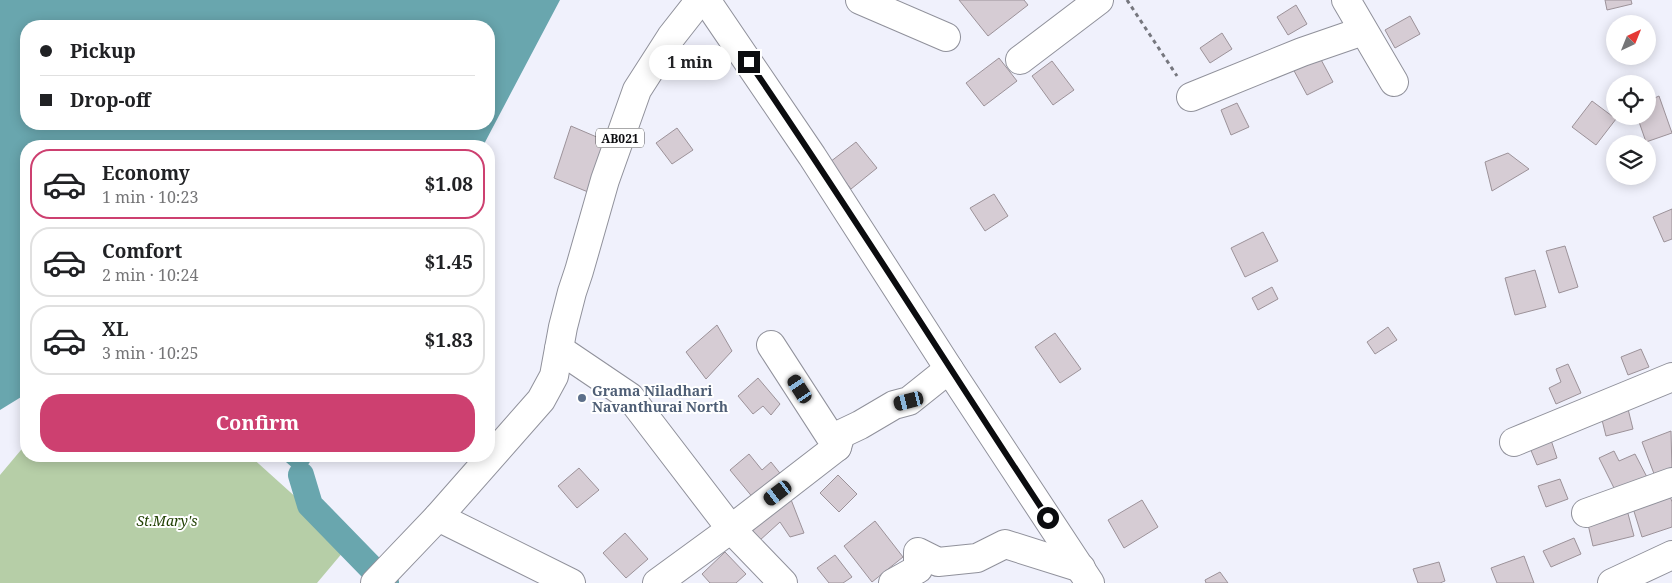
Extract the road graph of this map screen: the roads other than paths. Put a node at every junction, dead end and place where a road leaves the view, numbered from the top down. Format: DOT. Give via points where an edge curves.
graph roads {
  1 [pos="700,0"];
  2 [pos="706,0"];
  3 [pos="860,0"];
  4 [pos="1099,0"];
  5 [pos="1346,0"];
  6 [pos="1363,30"];
  7 [pos="946,37"];
  8 [pos="1020,60"];
  9 [pos="1394,82"];
  10 [pos="1191,97"];
  11 [pos="561,338"];
  12 [pos="771,345"];
  13 [pos="950,369"];
  14 [pos="1672,377"];
  15 [pos="1514,442"];
  16 [pos="837,447"];
  17 [pos="495,452"];
  18 [pos="486,462"];
  19 [pos="1672,482"];
  20 [pos="1586,513"];
  21 [pos="438,517"];
  22 [pos="731,529"];
  23 [pos="1672,554"];
  24 [pos="383,574"];
  25 [pos="1086,576"];
  26 [pos="571,583"];
  27 [pos="657,583"];
  28 [pos="783,583"];
  29 [pos="893,583"];
  30 [pos="1612,583"];
  1 -- 11 [label="street, AB021" via="671,37 637,90 605,180"];
  2 -- 13 [label="street"];
  3 -- 7 [label="street"];
  4 -- 8 [label="street"];
  5 -- 6 [label="street"];
  6 -- 9 [label="street"];
  6 -- 10 [label="street"];
  11 -- 17 [label="street, AB021" via="554,376 541,400"];
  11 -- 22 [label="street" via="630,397"];
  12 -- 16 [label="street"];
  13 -- 16 [label="street" via="909,401 894,405 841,434"];
  13 -- 25 [label="street"];
  14 -- 15 [label="street"];
  16 -- 22 [label="street"];
  18 -- 21 [label="street, AB021"];
  19 -- 20 [label="street"];
  21 -- 24 [label="street, AB021"];
  21 -- 26 [label="street"];
  22 -- 27 [label="street"];
  22 -- 28 [label="street"];
  23 -- 30 [label="street"];
  25 -- 29 [label="street" via="1005,544 977,558 938,562 918,552 918,569"];
}
